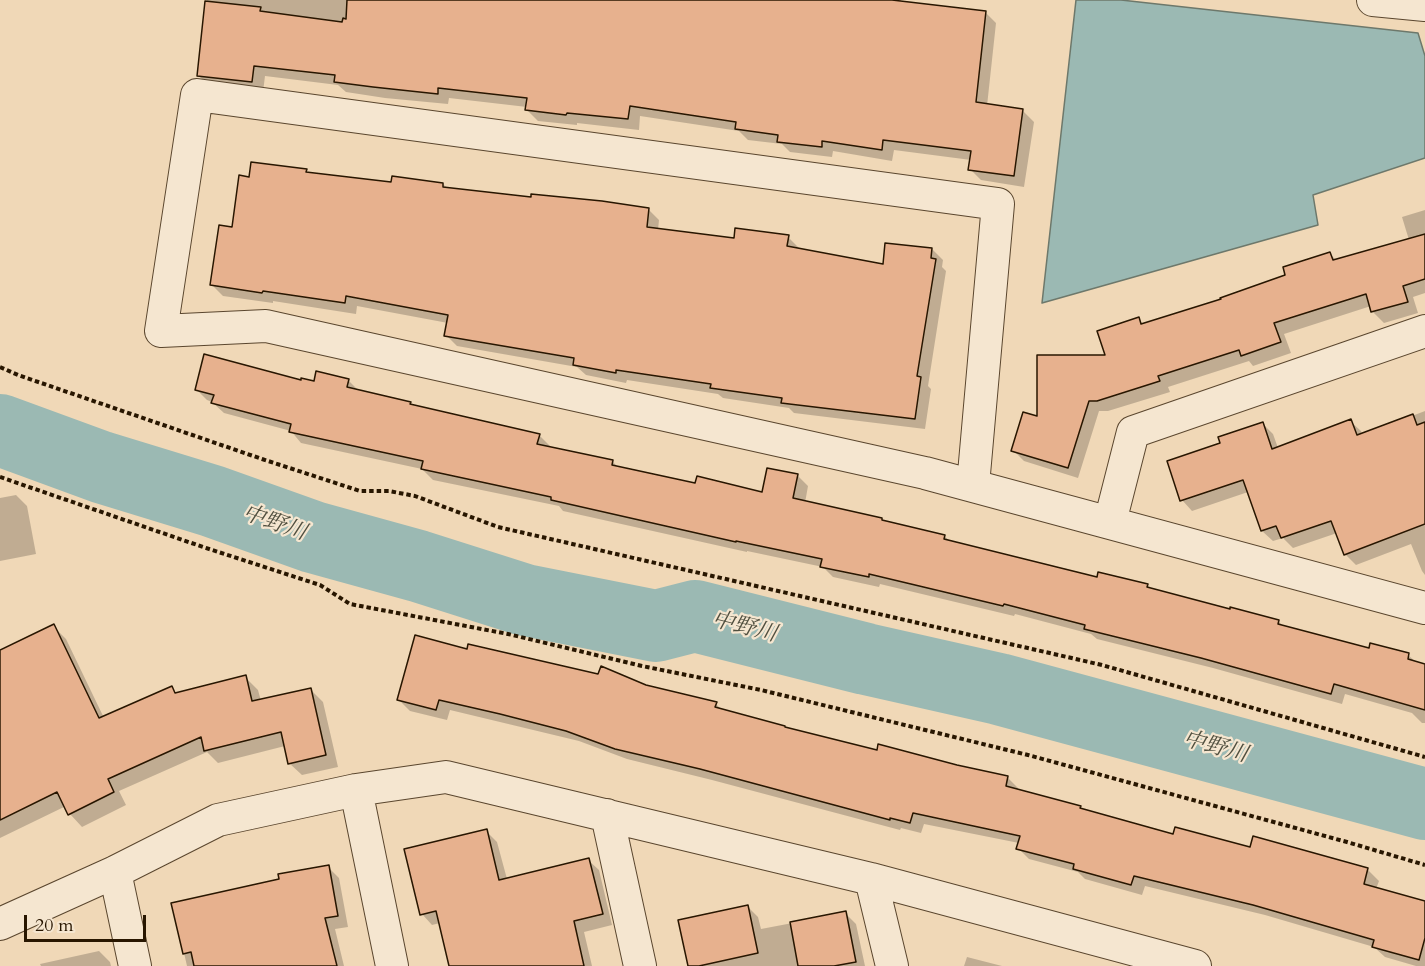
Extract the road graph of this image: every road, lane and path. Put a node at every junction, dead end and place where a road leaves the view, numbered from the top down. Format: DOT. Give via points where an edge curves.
graph roads {
  1 [pos="1373,0"];
  2 [pos="1425,5"];
  3 [pos="1425,331"];
  4 [pos="0,367"];
  5 [pos="0,477"];
  6 [pos="973,485"];
  7 [pos="1110,522"];
  8 [pos="1425,608"];
  9 [pos="1425,758"];
  10 [pos="356,790"];
  11 [pos="607,815"];
  12 [pos="1425,865"];
  13 [pos="115,872"];
  14 [pos="871,879"];
  15 [pos="0,924"];
  16 [pos="135,966"];
  17 [pos="392,966"];
  18 [pos="640,966"];
  19 [pos="892,966"];
  20 [pos="1195,966"];
  1 -- 2 [label="street"];
  3 -- 7 [label="street" via="1132,432"];
  4 -- 9 [label="path" via="360,491 415,496 498,527 1102,665"];
  5 -- 12 [label="path" via="320,585 350,604 761,690 1005,749"];
  6 -- 6 [label="street" via="266,326 161,331 197,95 998,204"];
  6 -- 7 [label="street"];
  7 -- 8 [label="street"];
  10 -- 11 [label="street" via="447,777"];
  10 -- 13 [label="street" via="218,820"];
  10 -- 17 [label="street"];
  11 -- 14 [label="street"];
  11 -- 18 [label="street"];
  13 -- 15 [label="street"];
  13 -- 16 [label="street"];
  14 -- 19 [label="street"];
  14 -- 20 [label="street"];
}
